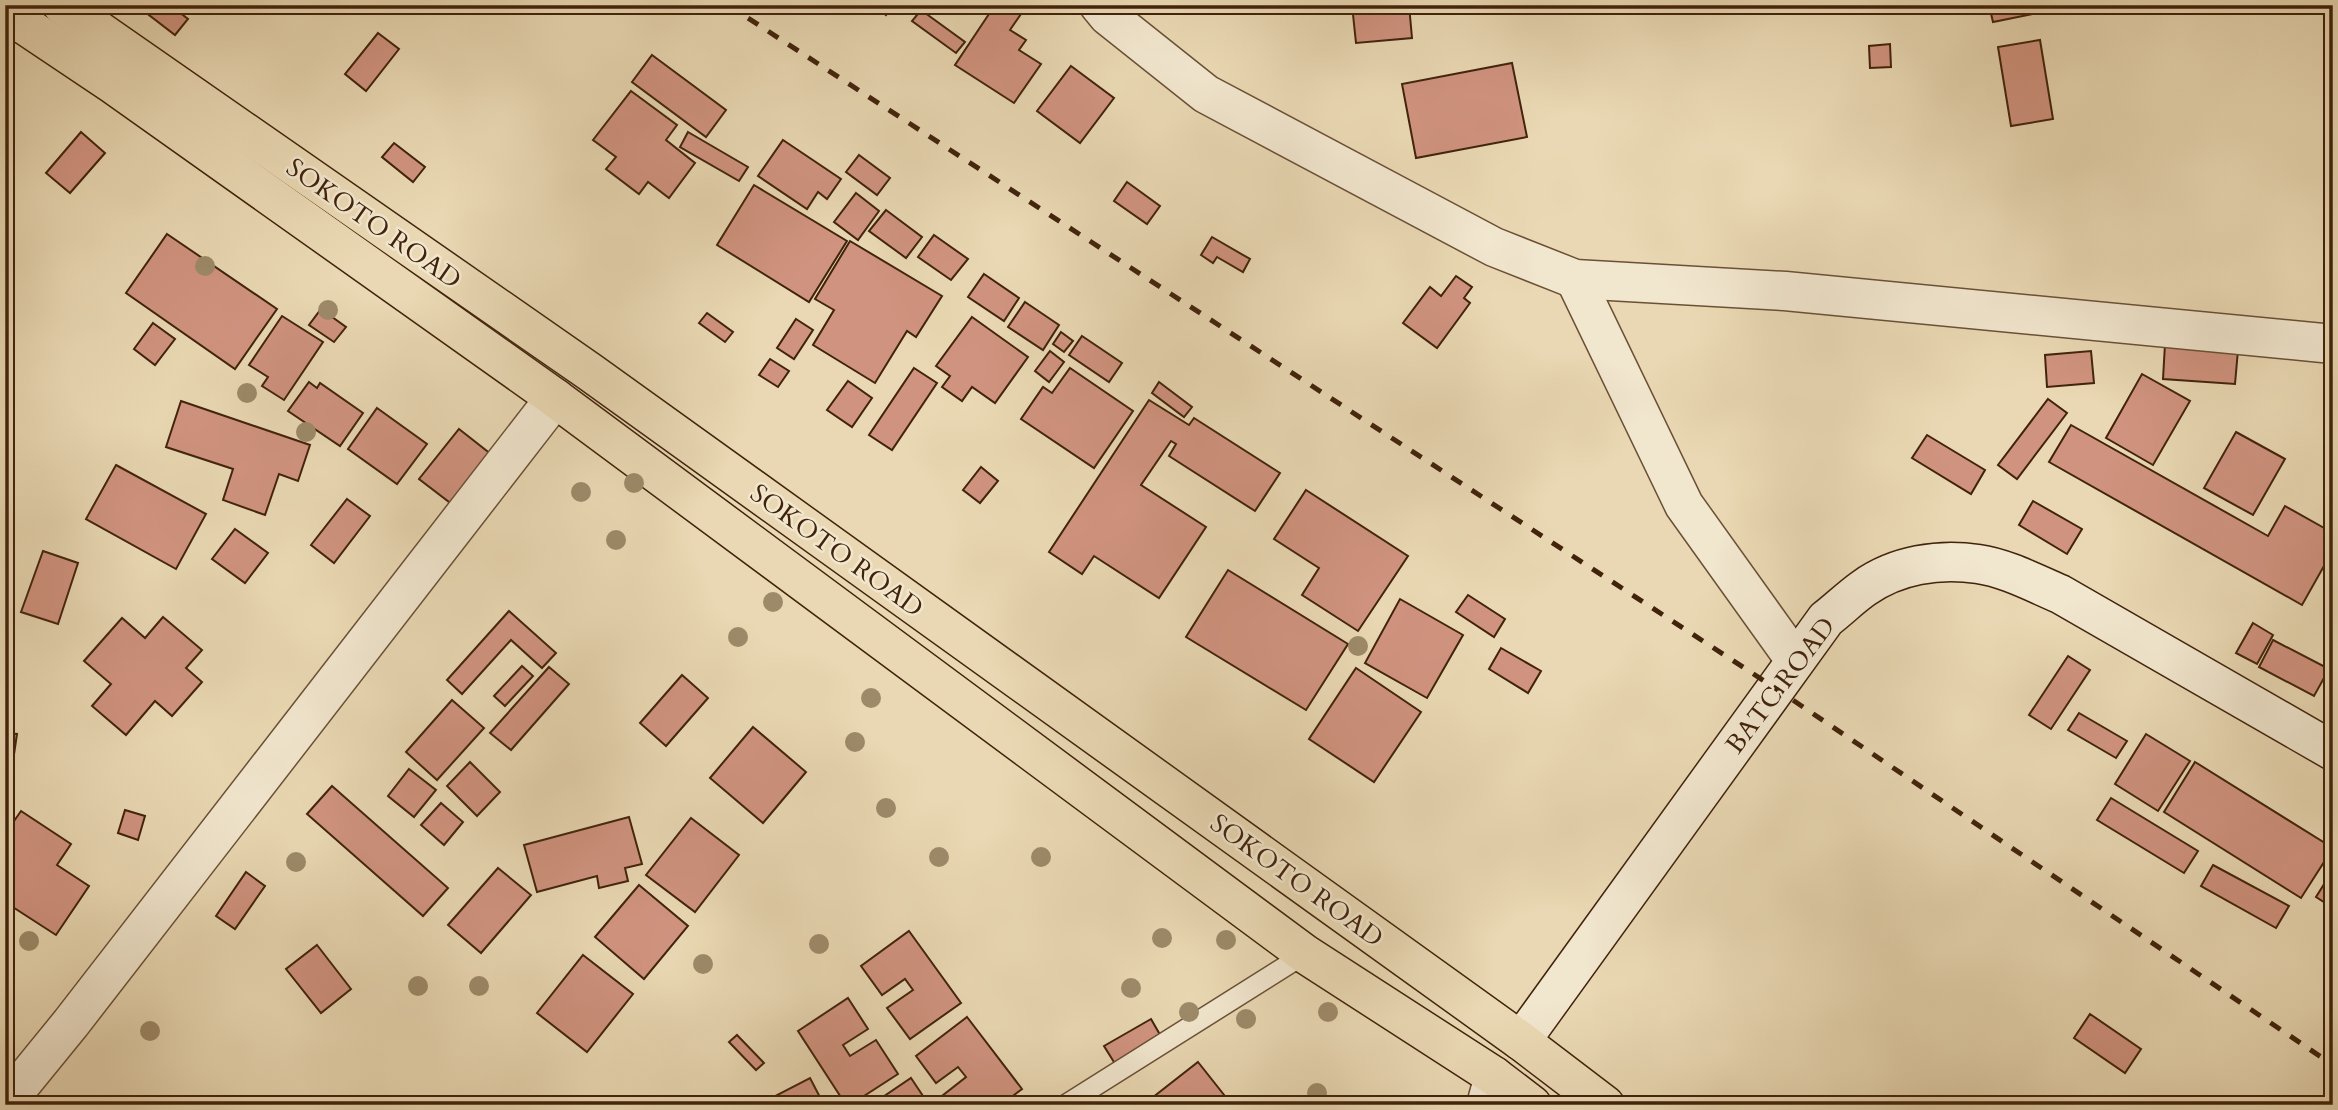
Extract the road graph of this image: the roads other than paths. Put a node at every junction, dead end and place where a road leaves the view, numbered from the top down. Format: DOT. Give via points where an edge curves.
graph roads {
  1 [pos="62,5"];
  2 [pos="1100,5"];
  3 [pos="5,12"];
  4 [pos="1575,279"];
  5 [pos="2333,344"];
  6 [pos="555,398"];
  7 [pos="1795,660"];
  8 [pos="1055,706"];
  9 [pos="1025,746"];
  10 [pos="2333,751"];
  11 [pos="1305,954"];
  12 [pos="1521,1041"];
  13 [pos="1490,1090"];
  14 [pos="5,1104"];
  15 [pos="1065,1105"];
  16 [pos="1532,1105"];
  17 [pos="1605,1105"];
  1 -- 8 [label="main road, SOKOTO ROAD" via="590,372"];
  2 -- 4 [label="street" via="1206,94 1494,247"];
  3 -- 6 [label="main road, SOKOTO ROAD"];
  4 -- 5 [label="street" via="1785,291"];
  4 -- 7 [label="street" via="1684,505"];
  6 -- 9 [label="main road, SOKOTO ROAD"];
  6 -- 14 [label="street"];
  7 -- 10 [label="street, BATC ROAD" via="1826,619 1865,587 1900,569 1939,563 1979,564 2060,594"];
  7 -- 12 [label="street, BATC ROAD"];
  8 -- 9 [label="main road"];
  8 -- 12 [label="main road, SOKOTO ROAD"];
  9 -- 11 [label="main road, SOKOTO ROAD"];
  11 -- 13 [label="main road, SOKOTO ROAD"];
  11 -- 15 [label="lane"];
  12 -- 17 [label="main road, SOKOTO ROAD"];
  13 -- 16 [label="main road, SOKOTO ROAD"];
}
